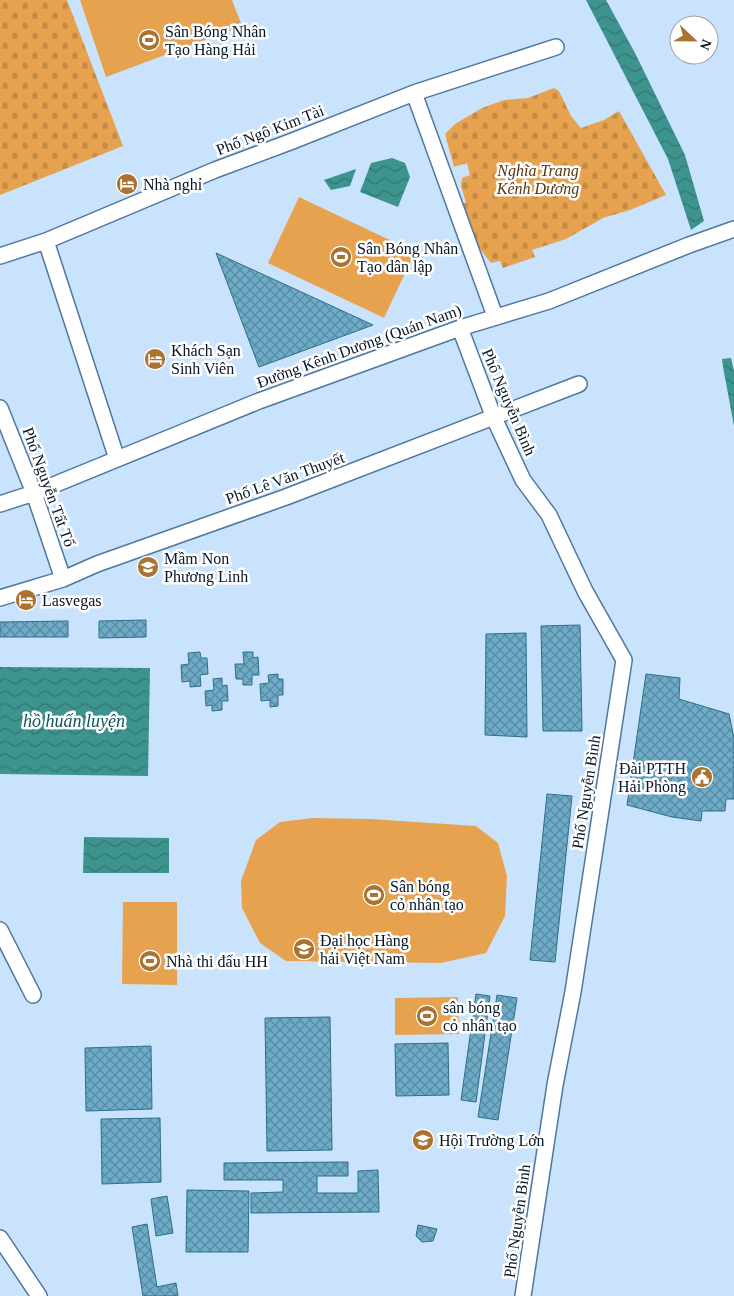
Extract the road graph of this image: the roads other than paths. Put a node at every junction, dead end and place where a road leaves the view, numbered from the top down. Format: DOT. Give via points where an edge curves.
graph roads {
  1 [pos="556,47"];
  2 [pos="414,93"];
  3 [pos="734,229"];
  4 [pos="46,241"];
  5 [pos="0,256"];
  6 [pos="495,316"];
  7 [pos="460,328"];
  8 [pos="580,384"];
  9 [pos="0,408"];
  10 [pos="494,418"];
  11 [pos="117,459"];
  12 [pos="34,493"];
  13 [pos="0,504"];
  14 [pos="64,579"];
  15 [pos="0,598"];
  16 [pos="0,930"];
  17 [pos="33,996"];
  18 [pos="0,1238"];
  19 [pos="39,1296"];
  20 [pos="523,1296"];
  1 -- 2 [label="street, Phố Ngô Kim Tài"];
  2 -- 4 [label="street, Phố Ngô Kim Tài" via="215,170"];
  2 -- 6 [label="street"];
  3 -- 6 [label="street, Đường Kênh Dương (Quán Nam)" via="549,301"];
  4 -- 5 [label="street, Phố Ngô Kim Tài"];
  4 -- 11 [label="street"];
  6 -- 7 [label="street, Đường Kênh Dương (Quán Nam)"];
  7 -- 10 [label="street, Phố Nguyễn Bình"];
  7 -- 11 [label="street, Đường Kênh Dương (Quán Nam)" via="259,401"];
  8 -- 10 [label="street, Phố Lê Văn Thuyết"];
  9 -- 12 [label="street, Phố Nguyễn Tất Tố"];
  10 -- 14 [label="street, Phố Lê Văn Thuyết"];
  10 -- 20 [label="street, Phố Nguyễn Bình" via="523,480 548,515 585,591 624,660"];
  11 -- 12 [label="street, Đường Kênh Dương (Quán Nam)"];
  12 -- 13 [label="street, Đường Kênh Dương (Quán Nam)"];
  12 -- 14 [label="street, Phố Nguyễn Tất Tố"];
  14 -- 15 [label="street, Phố Lê Văn Thuyết"];
  16 -- 17 [label="street"];
  18 -- 19 [label="street"];
}
